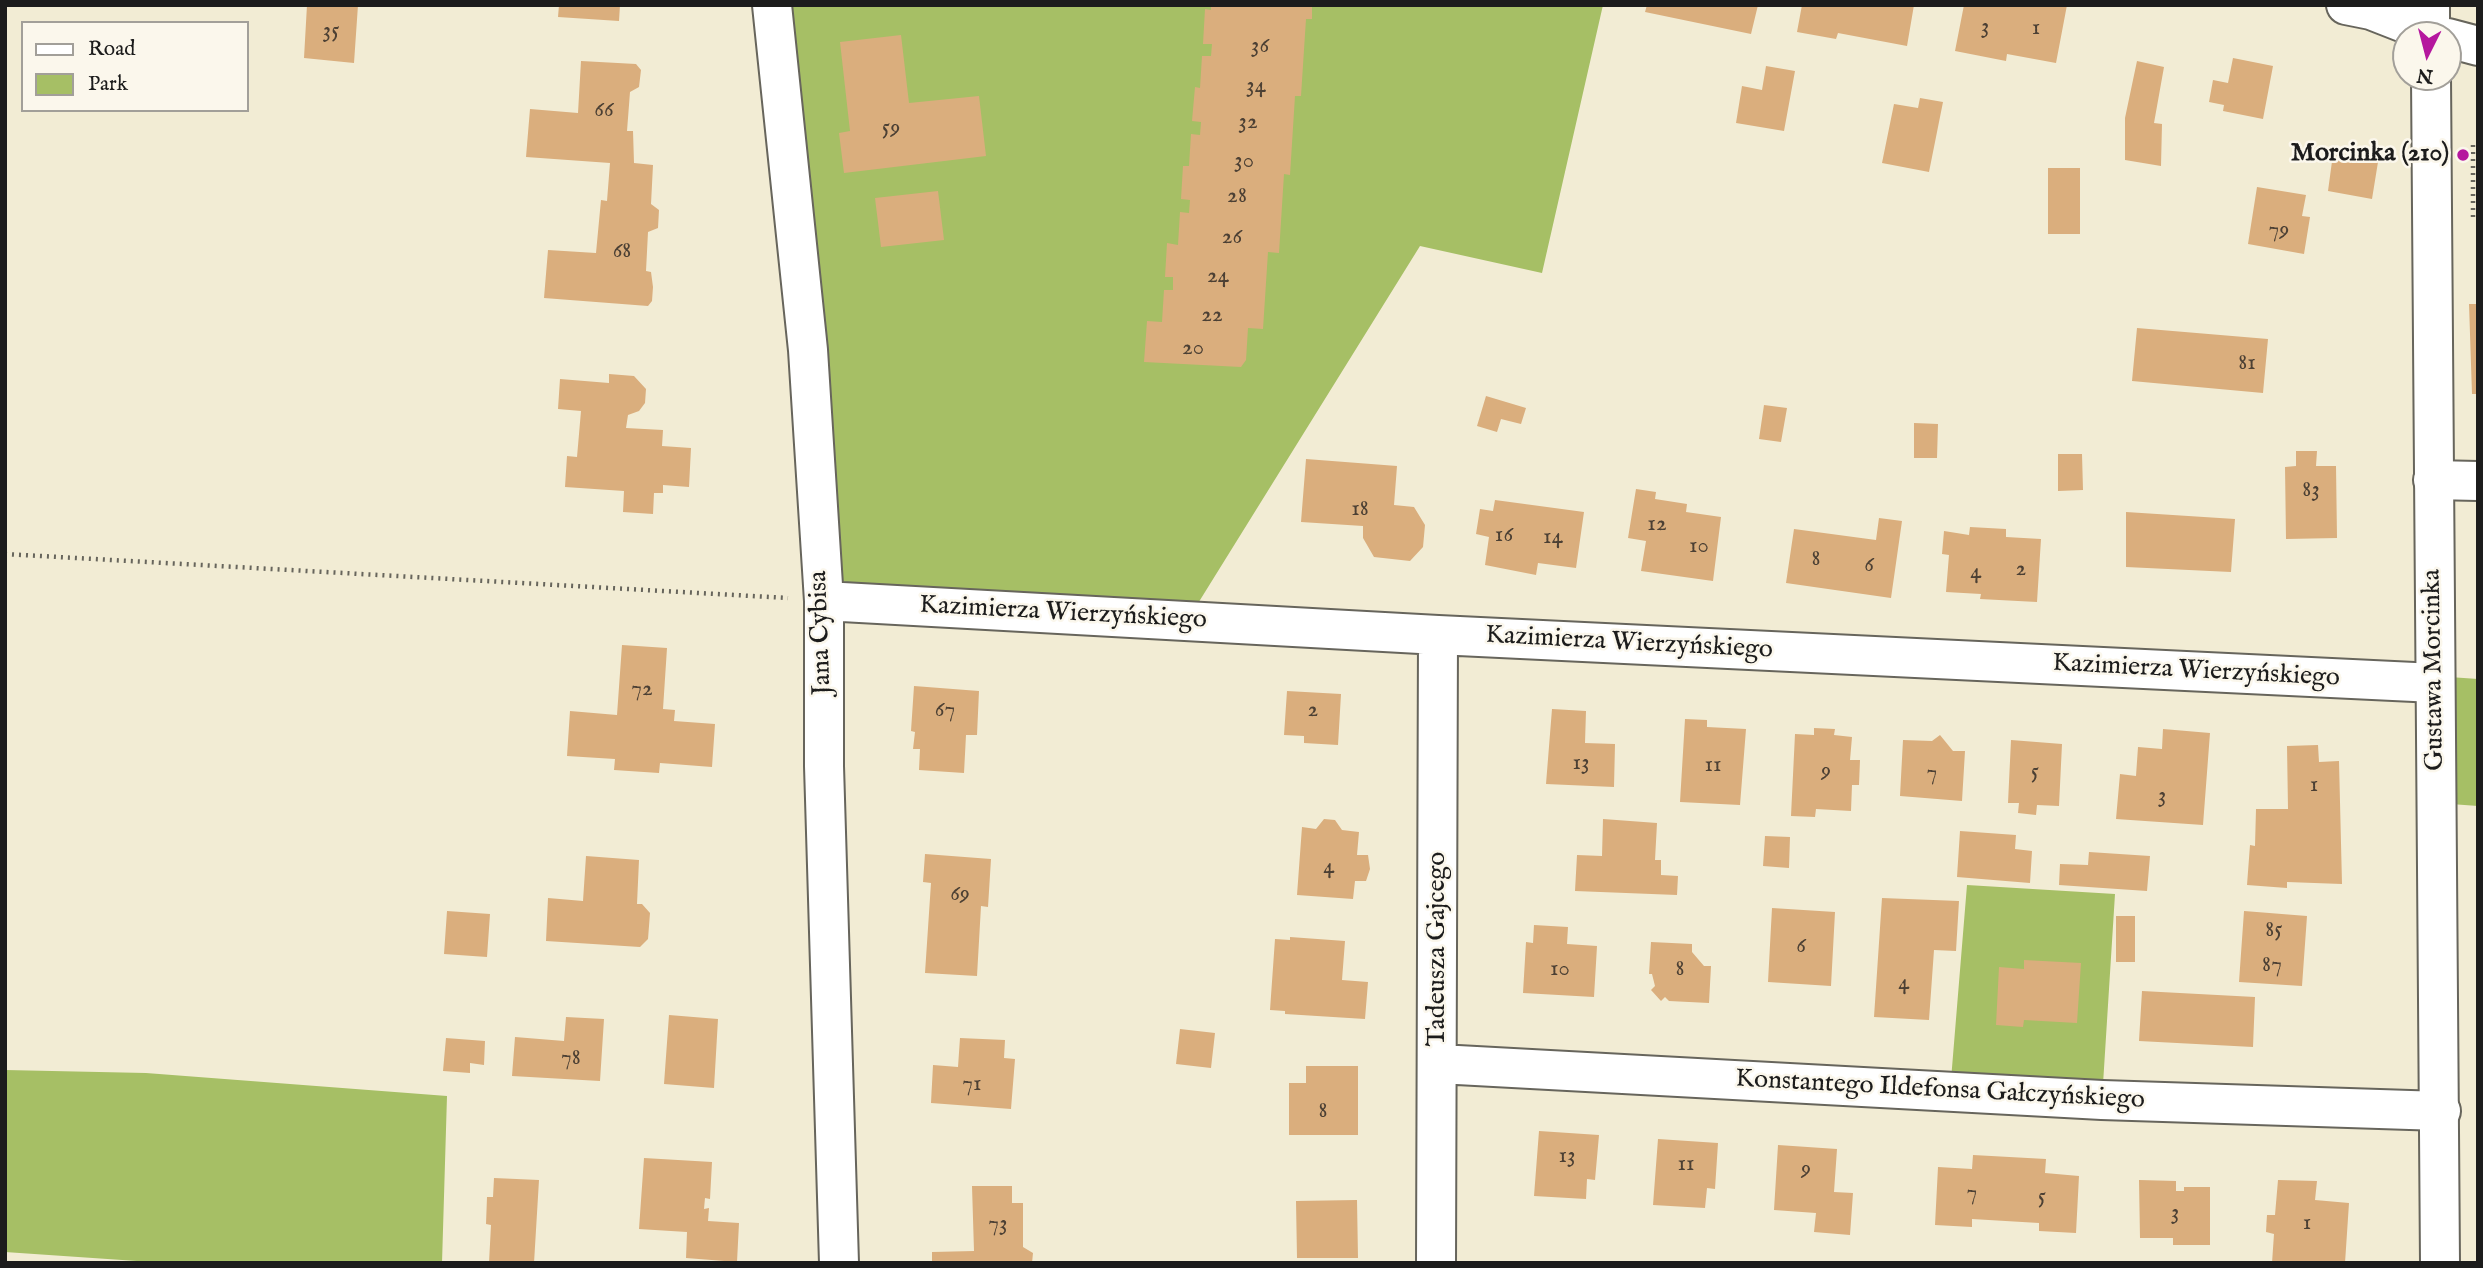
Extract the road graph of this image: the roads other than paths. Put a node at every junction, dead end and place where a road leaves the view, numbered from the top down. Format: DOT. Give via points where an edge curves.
graph roads {
  1 [pos="772,5"];
  2 [pos="2346,5"];
  3 [pos="2408,21"];
  4 [pos="2431,91"];
  5 [pos="2433,480"];
  6 [pos="2478,481"];
  7 [pos="824,601"];
  8 [pos="1438,635"];
  9 [pos="2435,684"];
  10 [pos="1439,1064"];
  11 [pos="2441,1111"];
  12 [pos="839,1263"];
  13 [pos="1436,1263"];
  14 [pos="2441,1263"];
  1 -- 7 [label="street, Jana Cybisa" via="808,350"];
  2 -- 3 [label="street"];
  4 -- 5 [label="street, Gustawa Morcinka"];
  5 -- 6 [label="street"];
  5 -- 9 [label="street, Gustawa Morcinka"];
  7 -- 8 [label="street, Kazimierza Wierzyńskiego"];
  7 -- 12 [label="street, Jana Cybisa" via="824,766"];
  8 -- 9 [label="street, Kazimierza Wierzyńskiego"];
  8 -- 10 [label="street, Tadeusza Gajcego"];
  9 -- 11 [label="street, Gustawa Morcinka"];
  10 -- 11 [label="street, Konstantego Ildefonsa Gałczyńskiego" via="2102,1100"];
  10 -- 13 [label="street, Tadeusza Gajcego"];
  11 -- 14 [label="street, Gustawa Morcinka"];
}
